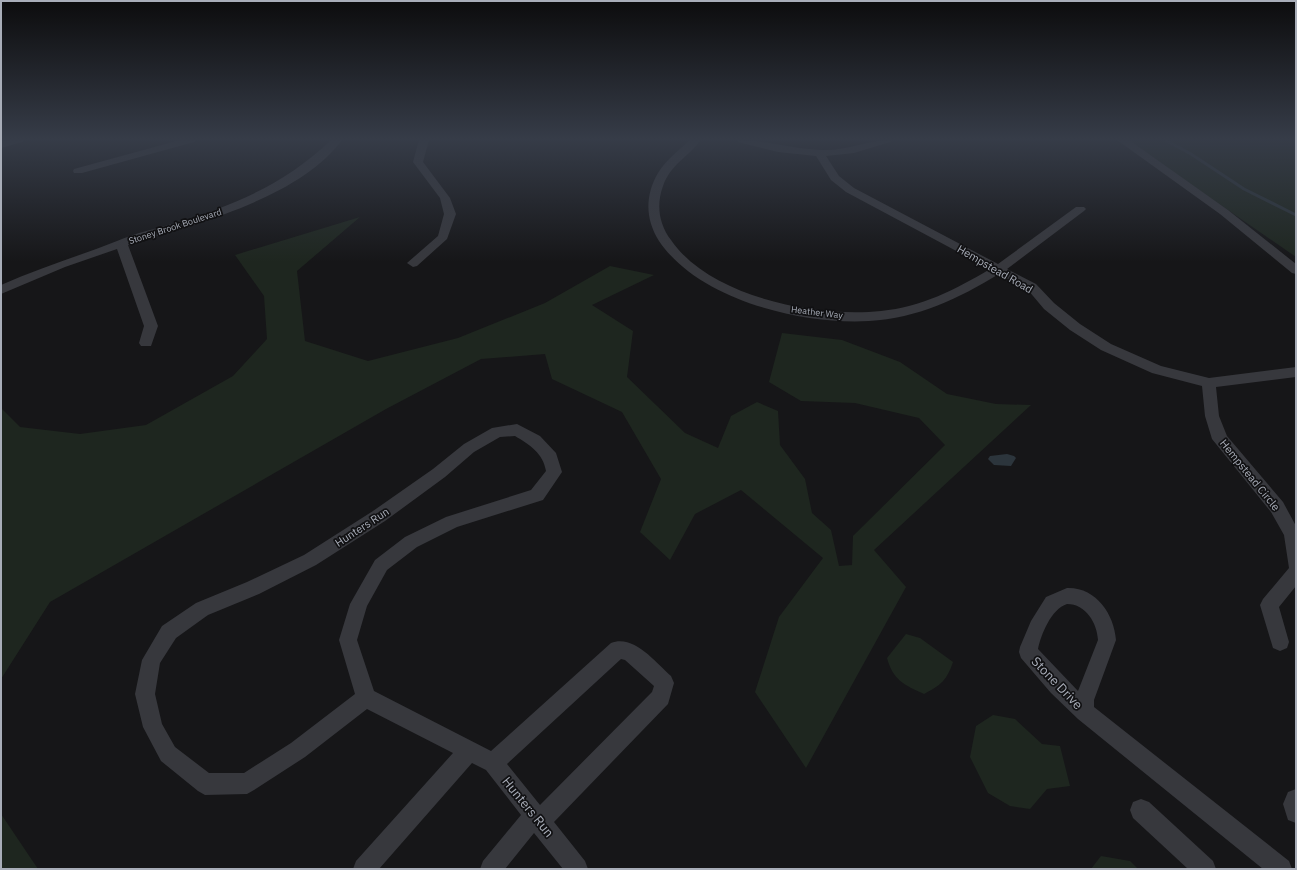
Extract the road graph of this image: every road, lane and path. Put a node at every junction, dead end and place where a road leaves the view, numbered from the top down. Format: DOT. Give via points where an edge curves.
graph roads {
  1 [pos="285,181"];
  2 [pos="432,181"];
  3 [pos="660,181"];
  4 [pos="838,181"];
  5 [pos="1180,181"];
  6 [pos="1080,209"];
  7 [pos="121,243"];
  8 [pos="413,263"];
  9 [pos="999,269"];
  10 [pos="1296,270"];
  11 [pos="1,290"];
  12 [pos="146,343"];
  13 [pos="1296,372"];
  14 [pos="1209,383"];
  15 [pos="1296,565"];
  16 [pos="1296,573"];
  17 [pos="1280,642"];
  18 [pos="366,698"];
  19 [pos="1085,712"];
  20 [pos="470,750"];
  21 [pos="493,763"];
  22 [pos="1296,800"];
  23 [pos="1141,810"];
  24 [pos="1296,812"];
  25 [pos="537,818"];
  26 [pos="364,869"];
  27 [pos="492,869"];
  28 [pos="577,869"];
  29 [pos="1205,869"];
  30 [pos="1281,869"];
  1 -- 7 [label="street, Stoney Brook Boulevard" via="258,196 222,211"];
  2 -- 8 [label="street" via="445,198 450,214 442,237"];
  3 -- 9 [label="street, Heather Way" via="653,195 654,222 666,246 692,271 718,286 759,302 802,312 860,317 903,312 945,300"];
  4 -- 9 [label="street, Hempstead Road" via="850,190"];
  5 -- 10 [label="street" via="1224,212"];
  6 -- 9 [label="street, Heather Way"];
  7 -- 11 [label="street, Stoney Brook Boulevard" via="57,265"];
  7 -- 12 [label="street" via="151,326"];
  9 -- 14 [label="street, Hempstead Road" via="1032,287 1049,306 1106,347 1157,370"];
  13 -- 14 [label="street, Hempstead Road"];
  14 -- 15 [label="street, Hempstead Circle" via="1212,416 1220,439 1277,507 1292,534"];
  16 -- 17 [label="street" via="1269,605"];
  18 -- 18 [label="street, Hunters Run" via="298,750 247,783 205,784 168,754 153,727 146,694 151,660 169,632 202,610 310,560 379,516 469,448 496,432 517,430 535,440 551,456 554,472 537,495 452,522 411,542 381,565 359,604 348,640"];
  18 -- 20 [label="street, Hunters Run"];
  19 -- 19 [label="street, Stone Drive" via="1084,700 1107,640 1107,630 1098,612 1081,598 1069,596 1053,602 1029,642 1028,652"];
  19 -- 30 [label="street, Stone Drive"];
  20 -- 21 [label="street, Hunters Run"];
  20 -- 26 [label="street"];
  21 -- 25 [label="street, Hunters Run"];
  21 -- 25 [label="street" via="618,649 630,652 664,683 662,697"];
  22 -- 24 [label="street"];
  23 -- 29 [label="street"];
  25 -- 27 [label="street"];
  25 -- 28 [label="street, Hunters Run"];
}
